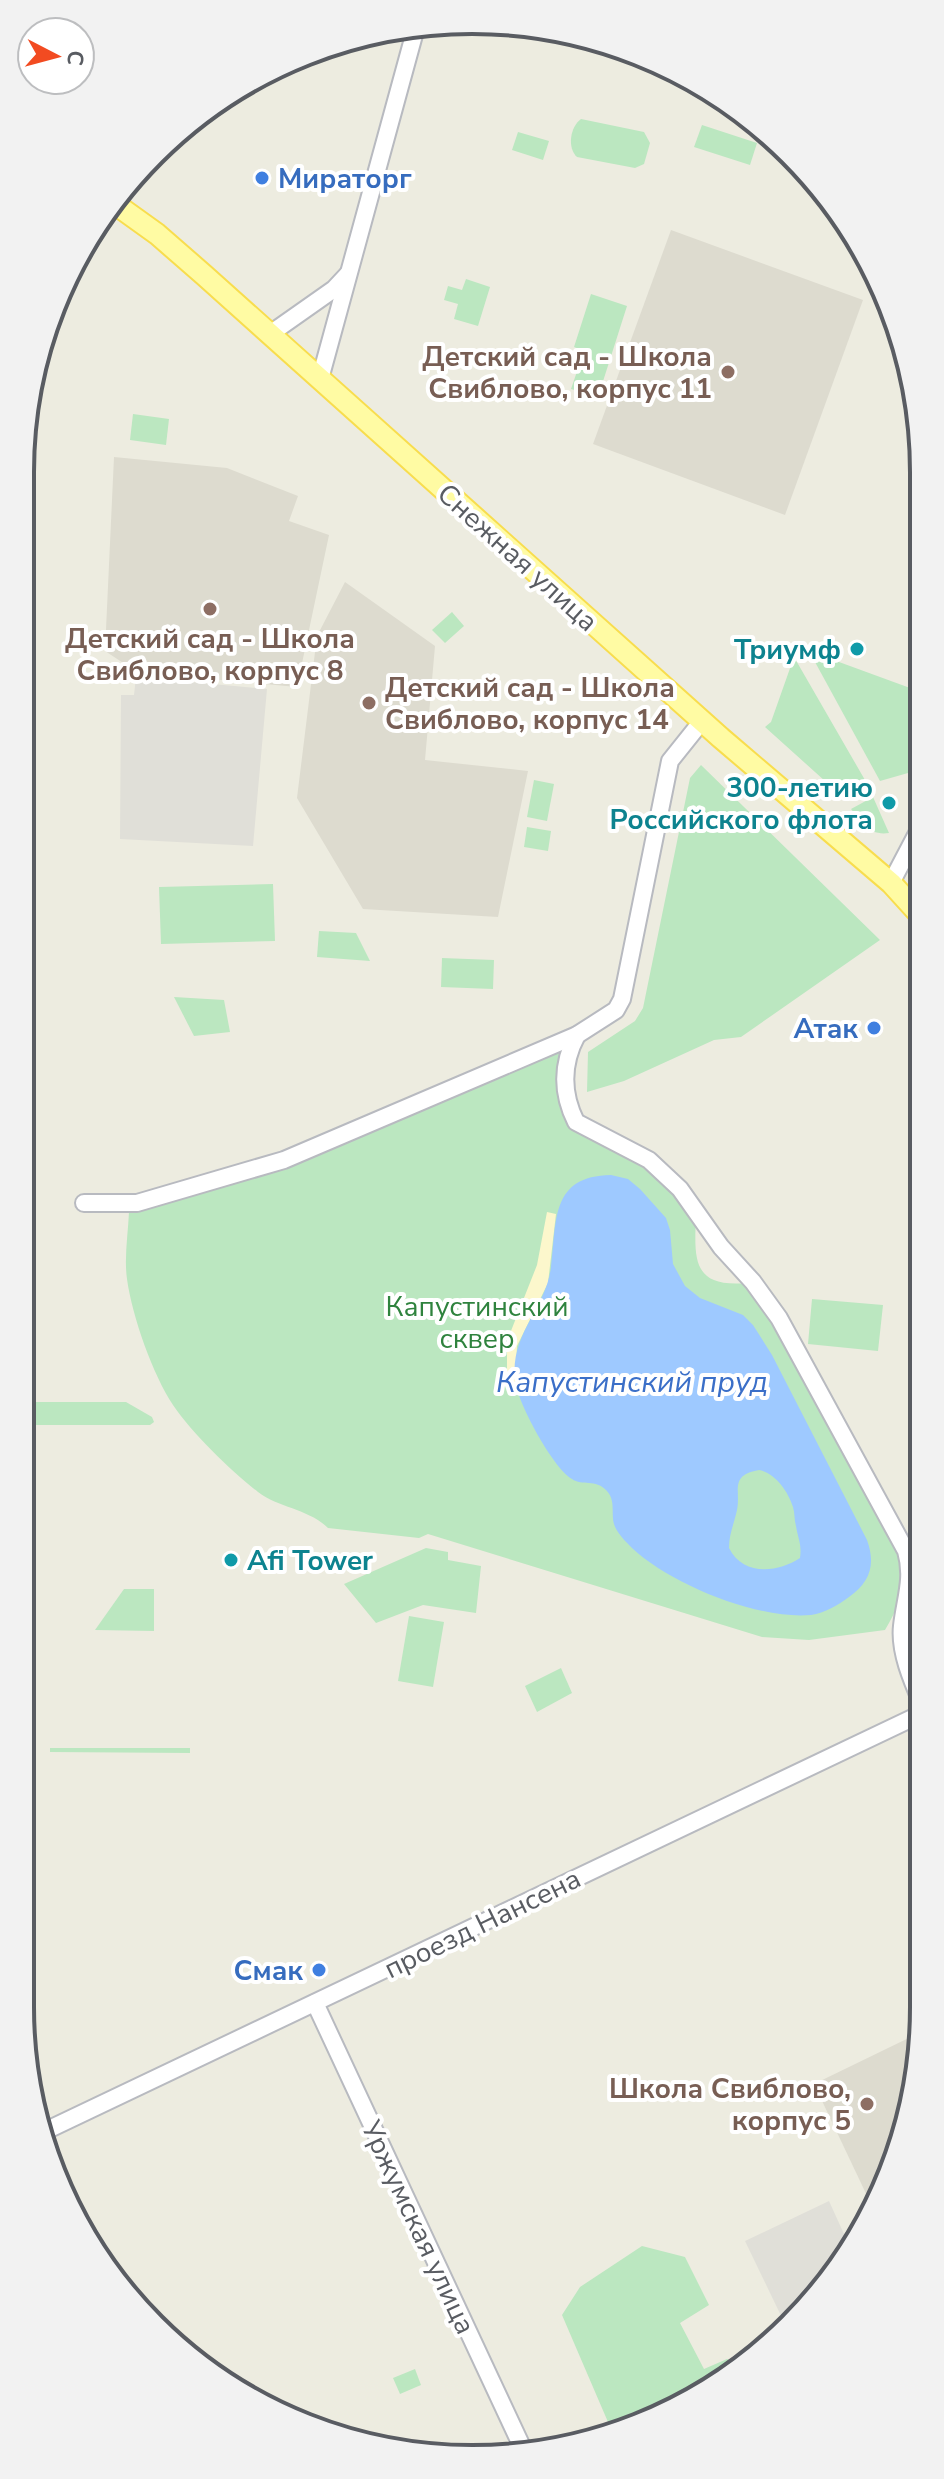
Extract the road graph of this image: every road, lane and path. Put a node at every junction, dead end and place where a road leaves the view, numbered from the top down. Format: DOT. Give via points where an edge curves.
graph roads {
  1 [pos="413,38"];
  2 [pos="122,209"];
  3 [pos="349,273"];
  4 [pos="270,334"];
  5 [pos="320,379"];
  6 [pos="702,721"];
  7 [pos="910,848"];
  8 [pos="891,883"];
  9 [pos="910,904"];
  10 [pos="577,1035"];
  11 [pos="84,1203"];
  12 [pos="910,1564"];
  13 [pos="910,1585"];
  14 [pos="910,1668"];
  15 [pos="910,1719"];
  16 [pos="315,2003"];
  17 [pos="51,2128"];
  18 [pos="520,2442"];
  1 -- 3 [label="street"];
  2 -- 4 [label="main road, Снежная улица"];
  3 -- 4 [label="street"];
  3 -- 5 [label="street"];
  4 -- 5 [label="main road, Снежная улица"];
  5 -- 6 [label="main road, Снежная улица"];
  6 -- 8 [label="main road, Снежная улица"];
  6 -- 10 [label="street" via="670,761 622,999 616,1010"];
  7 -- 8 [label="street"];
  8 -- 9 [label="main road, Снежная улица"];
  10 -- 11 [label="street" via="284,1160 137,1203"];
  10 -- 12 [label="street" via="565,1062 576,1122 649,1160 680,1189 753,1282 779,1318"];
  13 -- 14 [label="street" via="901,1629"];
  15 -- 16 [label="street, проезд Нансена"];
  16 -- 17 [label="street, проезд Нансена"];
  16 -- 18 [label="street, Уржумская улица"];
}
